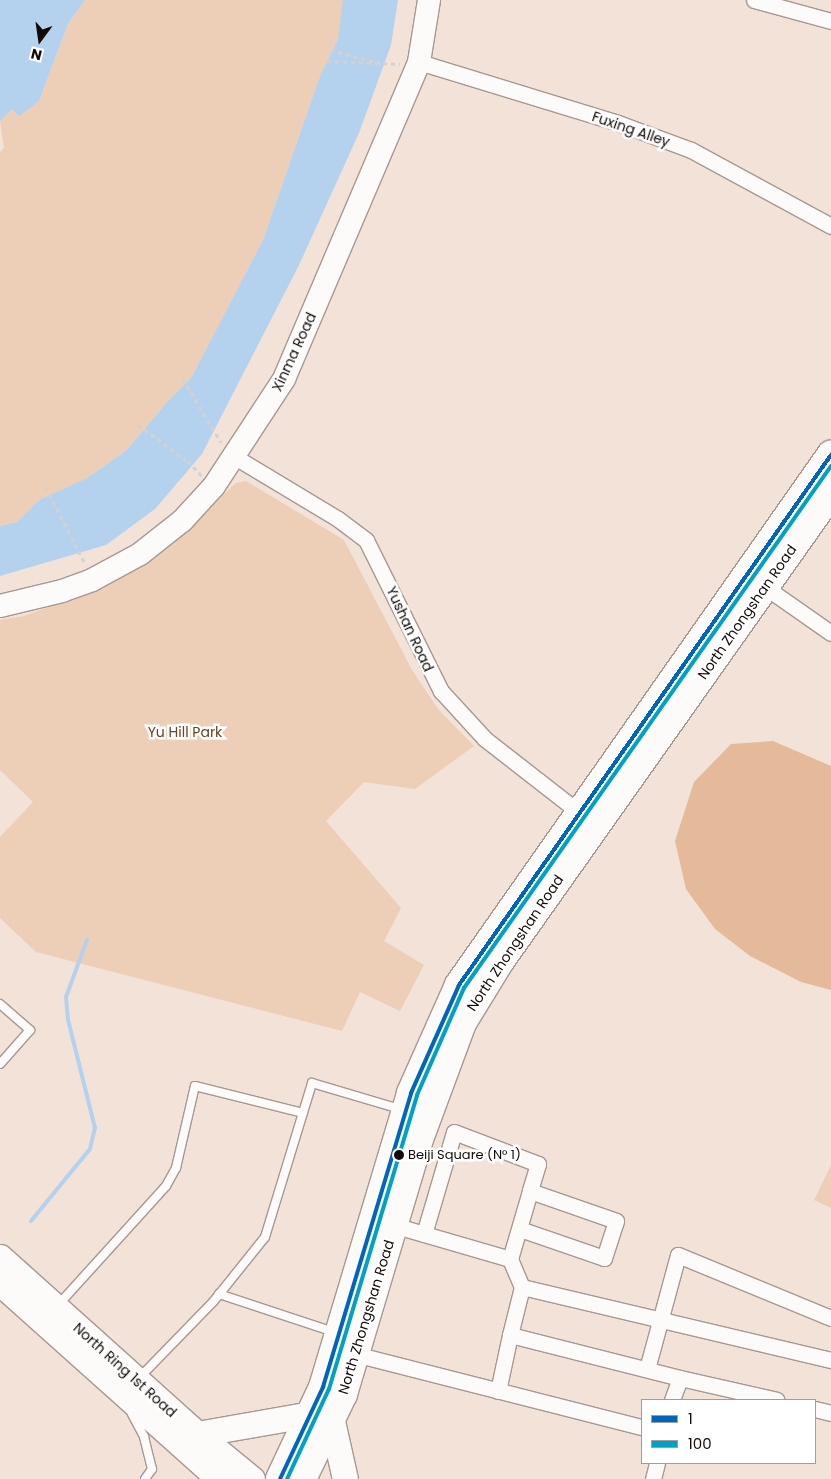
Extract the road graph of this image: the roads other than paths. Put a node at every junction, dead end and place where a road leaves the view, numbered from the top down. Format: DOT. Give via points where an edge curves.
graph roads {
  1 [pos="429,0"];
  2 [pos="754,0"];
  3 [pos="831,21"];
  4 [pos="419,62"];
  5 [pos="831,226"];
  6 [pos="831,455"];
  7 [pos="235,458"];
  8 [pos="831,494"];
  9 [pos="765,587"];
  10 [pos="0,606"];
  11 [pos="831,633"];
  12 [pos="580,813"];
  13 [pos="0,1004"];
  14 [pos="0,1064"];
  15 [pos="405,1110"];
  16 [pos="303,1113"];
  17 [pos="530,1191"];
  18 [pos="393,1225"];
  19 [pos="520,1228"];
  20 [pos="424,1234"];
  21 [pos="0,1257"];
  22 [pos="510,1259"];
  23 [pos="0,1283"];
  24 [pos="522,1287"];
  25 [pos="219,1294"];
  26 [pos="56,1308"];
  27 [pos="831,1318"];
  28 [pos="658,1319"];
  29 [pos="510,1335"];
  30 [pos="347,1344"];
  31 [pos="831,1360"];
  32 [pos="647,1369"];
  33 [pos="680,1378"];
  34 [pos="128,1386"];
  35 [pos="498,1390"];
  36 [pos="672,1399"];
  37 [pos="773,1399"];
  38 [pos="816,1409"];
  39 [pos="831,1413"];
  40 [pos="322,1418"];
  41 [pos="641,1427"];
  42 [pos="190,1442"];
  43 [pos="657,1464"];
  44 [pos="145,1479"];
  45 [pos="190,1479"];
  46 [pos="219,1479"];
  47 [pos="252,1479"];
  48 [pos="280,1479"];
  49 [pos="302,1479"];
  50 [pos="345,1479"];
  51 [pos="653,1479"];
  1 -- 4 [label="street, Xinma Road"];
  2 -- 3 [label="street"];
  4 -- 5 [label="street, Fuxing Alley" via="691,150"];
  4 -- 7 [label="street, Xinma Road" via="284,379"];
  6 -- 12 [label="highway, North Zhongshan Road"];
  7 -- 10 [label="street, Xinma Road" via="182,521 140,554 92,580"];
  7 -- 12 [label="street, Yushan Road" via="338,519 366,540 441,691 485,739"];
  8 -- 9 [label="highway, North Zhongshan Road"];
  9 -- 11 [label="street"];
  9 -- 18 [label="highway, North Zhongshan Road" via="477,996 447,1056"];
  12 -- 15 [label="highway, North Zhongshan Road" via="459,985"];
  13 -- 14 [label="lane" via="30,1030"];
  15 -- 16 [label="lane" via="312,1083"];
  15 -- 30 [label="highway, North Zhongshan Road"];
  16 -- 25 [label="lane" via="265,1237"];
  16 -- 26 [label="lane" via="195,1086 176,1168 166,1186"];
  17 -- 19 [label="street"];
  17 -- 19 [label="street" via="616,1221 604,1258"];
  17 -- 20 [label="street" via="538,1164 454,1132"];
  18 -- 20 [label="street"];
  18 -- 30 [label="highway, North Zhongshan Road"];
  19 -- 22 [label="street"];
  20 -- 22 [label="street"];
  21 -- 26 [label="main road, North Ring 1st Road"];
  22 -- 24 [label="street"];
  23 -- 34 [label="main road, North Ring 1st Road"];
  24 -- 28 [label="street"];
  24 -- 29 [label="street"];
  25 -- 30 [label="lane"];
  25 -- 34 [label="lane"];
  26 -- 34 [label="main road, North Ring 1st Road"];
  27 -- 28 [label="street" via="678,1255"];
  28 -- 31 [label="street"];
  28 -- 32 [label="street"];
  29 -- 32 [label="street"];
  29 -- 35 [label="street"];
  30 -- 35 [label="street"];
  30 -- 40 [label="highway, North Zhongshan Road"];
  32 -- 33 [label="street"];
  33 -- 36 [label="street"];
  33 -- 37 [label="street"];
  34 -- 42 [label="main road, North Ring 1st Road"];
  34 -- 44 [label="lane" via="152,1469"];
  35 -- 41 [label="street"];
  38 -- 39 [label="street"];
  40 -- 42 [label="main road"];
  40 -- 48 [label="highway, North Zhongshan Road"];
  40 -- 49 [label="highway, North Zhongshan Road"];
  40 -- 50 [label="main road"];
  42 -- 45 [label="main road"];
  42 -- 46 [label="main road, North Ring 1st Road"];
  42 -- 47 [label="main road, North Ring 1st Road"];
  43 -- 51 [label="street"];
}
